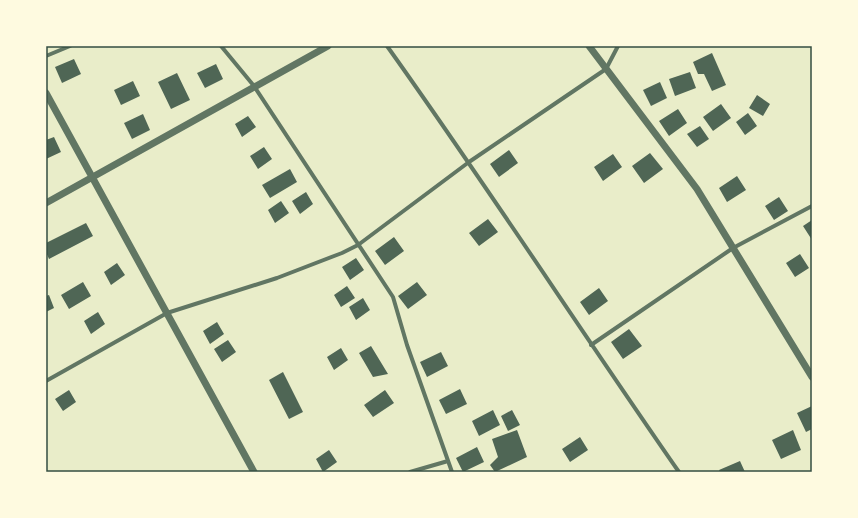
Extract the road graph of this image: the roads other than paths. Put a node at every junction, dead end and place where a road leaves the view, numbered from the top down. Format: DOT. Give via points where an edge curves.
graph roads {
  1 [pos="70,46"];
  2 [pos="222,46"];
  3 [pos="328,46"];
  4 [pos="387,46"];
  5 [pos="589,46"];
  6 [pos="618,46"];
  7 [pos="46,56"];
  8 [pos="606,69"];
  9 [pos="254,86"];
  10 [pos="46,93"];
  11 [pos="470,162"];
  12 [pos="92,177"];
  13 [pos="46,204"];
  14 [pos="812,206"];
  15 [pos="358,245"];
  16 [pos="733,248"];
  17 [pos="167,313"];
  18 [pos="591,345"];
  19 [pos="812,377"];
  20 [pos="46,381"];
  21 [pos="448,460"];
  22 [pos="254,472"];
  23 [pos="410,472"];
  24 [pos="452,472"];
  25 [pos="679,472"];
  1 -- 7 [label="street"];
  2 -- 9 [label="street"];
  3 -- 9 [label="street"];
  4 -- 11 [label="street"];
  5 -- 8 [label="street"];
  6 -- 8 [label="street"];
  8 -- 11 [label="street"];
  8 -- 16 [label="street" via="697,189"];
  9 -- 12 [label="street"];
  9 -- 15 [label="street"];
  10 -- 12 [label="street"];
  11 -- 15 [label="street"];
  11 -- 18 [label="street"];
  12 -- 13 [label="street"];
  12 -- 17 [label="street"];
  14 -- 16 [label="street"];
  15 -- 17 [label="street" via="277,278"];
  15 -- 21 [label="street" via="394,297 407,345"];
  16 -- 18 [label="street"];
  16 -- 19 [label="street"];
  17 -- 20 [label="street"];
  17 -- 22 [label="street"];
  18 -- 25 [label="street"];
  21 -- 23 [label="street"];
  21 -- 24 [label="street"];
}
